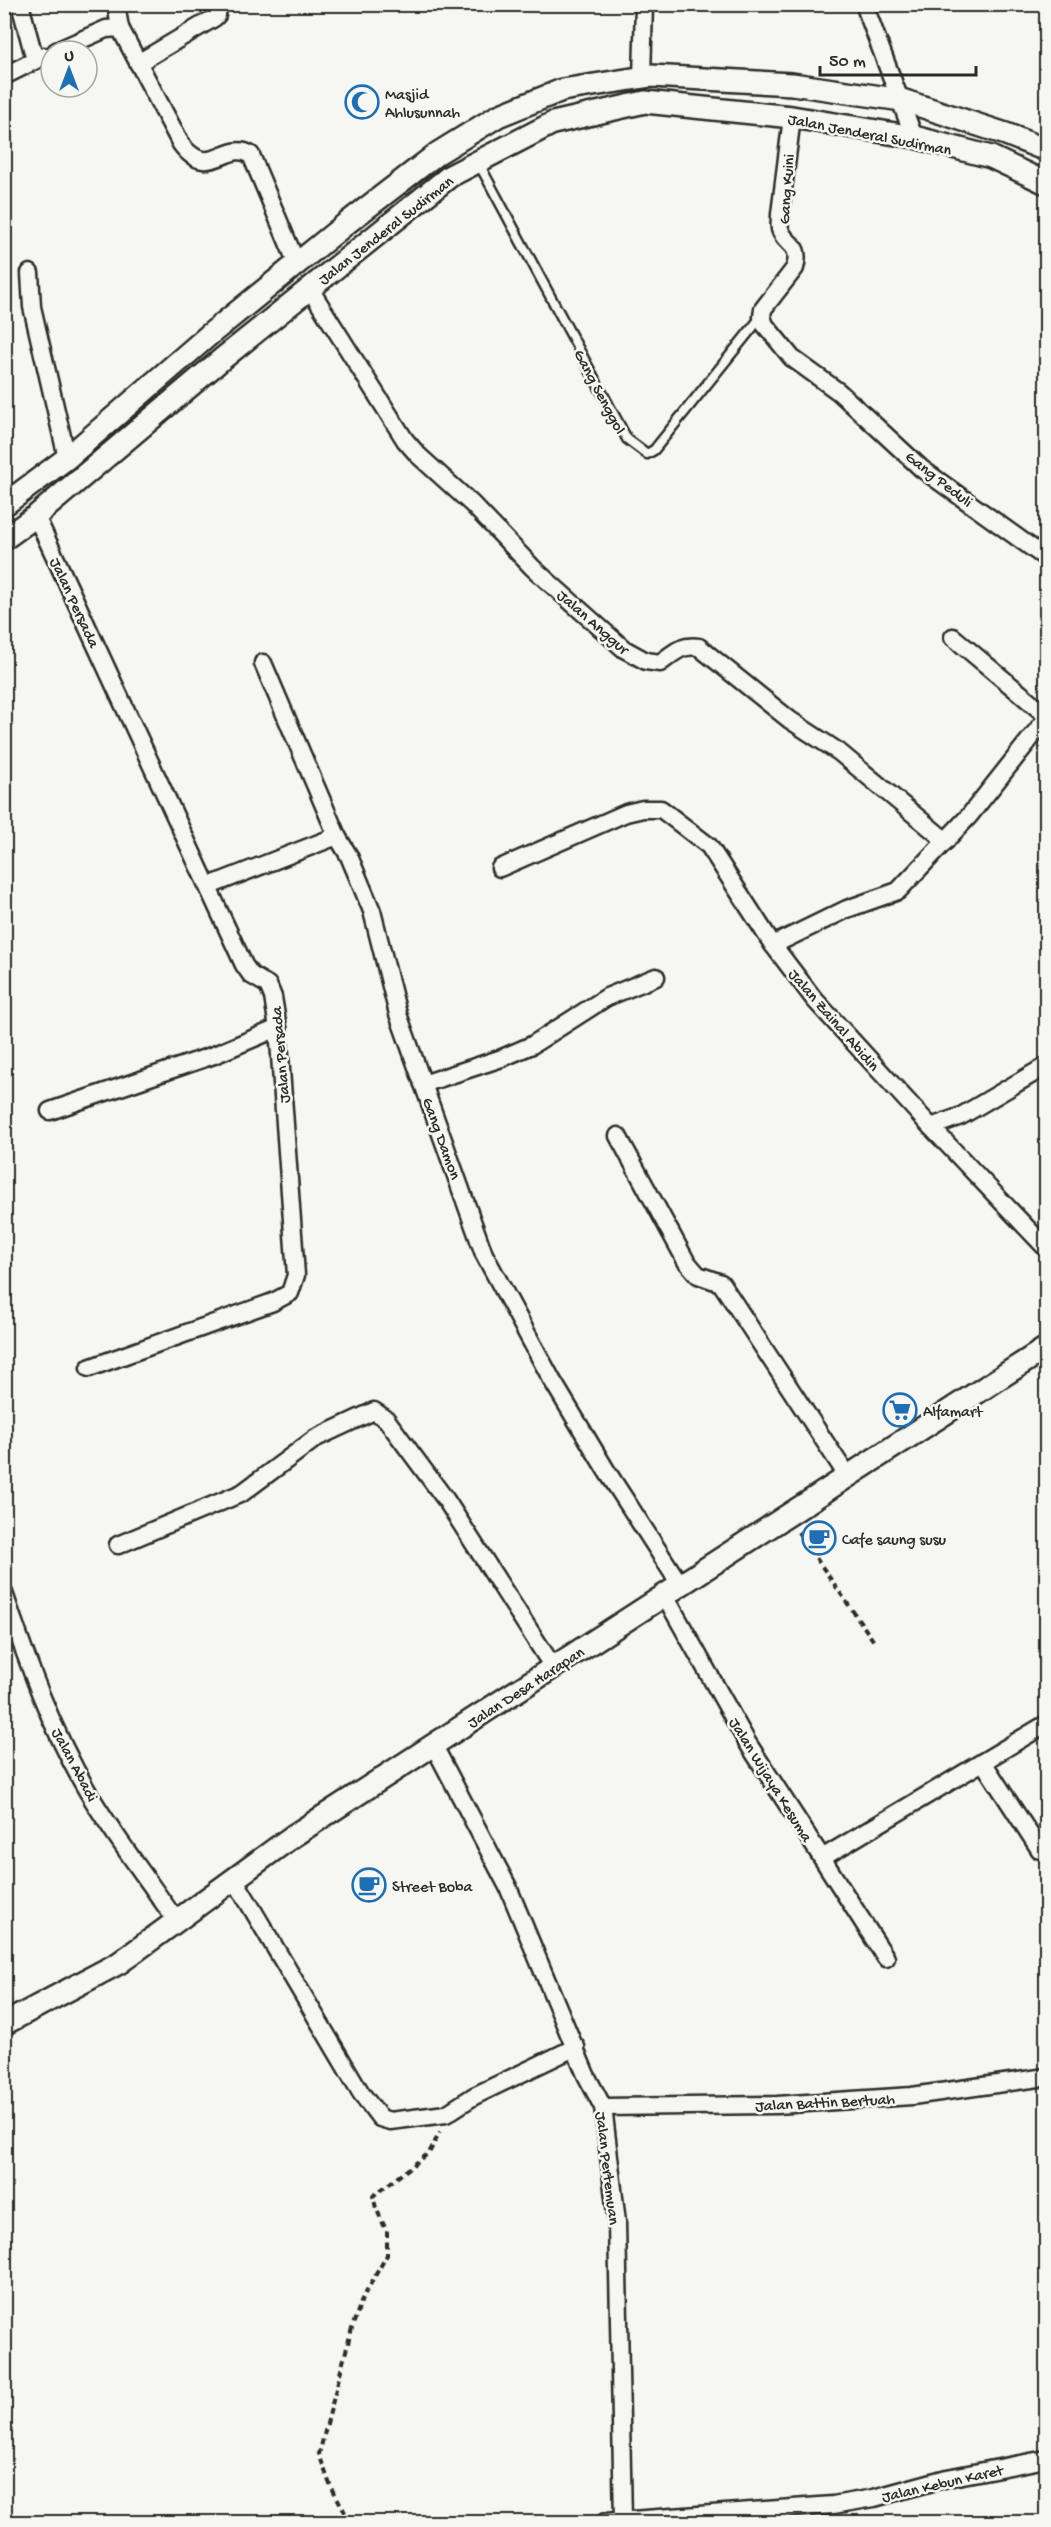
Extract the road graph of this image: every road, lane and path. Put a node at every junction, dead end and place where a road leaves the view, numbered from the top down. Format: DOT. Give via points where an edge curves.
graph roads {
  1 [pos="20,4"];
  2 [pos="116,4"];
  3 [pos="218,4"];
  4 [pos="644,4"];
  5 [pos="864,4"];
  6 [pos="120,28"];
  7 [pos="83,39"];
  8 [pos="39,58"];
  9 [pos="35,60"];
  10 [pos="138,63"];
  11 [pos="4,76"];
  12 [pos="642,78"];
  13 [pos="902,100"];
  14 [pos="792,117"];
  15 [pos="914,137"];
  16 [pos="1047,150"];
  17 [pos="478,162"];
  18 [pos="1047,183"];
  19 [pos="297,264"];
  20 [pos="30,273"];
  21 [pos="310,289"];
  22 [pos="762,317"];
  23 [pos="67,458"];
  24 [pos="4,505"];
  25 [pos="36,516"];
  26 [pos="4,539"];
  27 [pos="1047,558"];
  28 [pos="953,637"];
  29 [pos="263,663"];
  30 [pos="1047,717"];
  31 [pos="337,836"];
  32 [pos="946,841"];
  33 [pos="500,868"];
  34 [pos="209,886"];
  35 [pos="773,945"];
  36 [pos="656,977"];
  37 [pos="278,1029"];
  38 [pos="1047,1066"];
  39 [pos="423,1084"];
  40 [pos="50,1110"];
  41 [pos="931,1127"];
  42 [pos="618,1136"];
  43 [pos="1047,1248"];
  44 [pos="1047,1348"];
  45 [pos="89,1368"];
  46 [pos="848,1478"];
  47 [pos="788,1517"];
  48 [pos="118,1545"];
  49 [pos="673,1591"];
  50 [pos="4,1593"];
  51 [pos="874,1642"];
  52 [pos="554,1667"];
  53 [pos="1047,1724"];
  54 [pos="435,1746"];
  55 [pos="983,1762"];
  56 [pos="1040,1850"];
  57 [pos="822,1858"];
  58 [pos="235,1880"];
  59 [pos="176,1921"];
  60 [pos="886,1958"];
  61 [pos="4,2024"];
  62 [pos="576,2047"];
  63 [pos="1047,2077"];
  64 [pos="603,2107"];
  65 [pos="446,2114"];
  66 [pos="1047,2459"];
  67 [pos="623,2520"];
  68 [pos="350,2523"];
  69 [pos="605,2523"];
  1 -- 9 [label="street"];
  2 -- 6 [label="street"];
  3 -- 10 [label="street" via="214,18"];
  4 -- 12 [label="street"];
  5 -- 13 [label="street"];
  6 -- 7 [label="street" via="106,29"];
  6 -- 10 [label="street"];
  8 -- 9 [label="street"];
  9 -- 11 [label="street"];
  10 -- 19 [label="street" via="188,155 205,162 236,152 251,155"];
  12 -- 13 [label="street, Jalan Jenderal Sudirman" via="792,84"];
  12 -- 19 [label="street, Jalan Jenderal Sudirman" via="562,90 498,116 438,153"];
  13 -- 15 [label="street"];
  13 -- 16 [label="street, Jalan Jenderal Sudirman"];
  14 -- 15 [label="street, Jalan Jenderal Sudirman"];
  14 -- 17 [label="street, Jalan Jenderal Sudirman" via="645,102 554,123"];
  14 -- 22 [label="street, Gang Kuini" via="780,230 793,244 795,268 763,309"];
  15 -- 18 [label="street, Jalan Jenderal Sudirman" via="992,158"];
  17 -- 21 [label="street, Jalan Jenderal Sudirman" via="450,176"];
  17 -- 22 [label="lane, Gang Senggol" via="627,439 647,454"];
  19 -- 23 [label="street, Jalan Jenderal Sudirman"];
  20 -- 23 [label="street" via="32,307"];
  21 -- 25 [label="street, Jalan Jenderal Sudirman"];
  21 -- 32 [label="street, Jalan Anggur" via="418,456 472,504 533,568 624,649 646,661 660,663 676,649 699,647 790,720 839,752"];
  22 -- 27 [label="street, Gang Peduli" via="792,358 839,392 922,469"];
  23 -- 24 [label="street, Jalan Jenderal Sudirman"];
  25 -- 26 [label="street, Jalan Jenderal Sudirman"];
  25 -- 34 [label="street, Jalan Persada"];
  28 -- 30 [label="street"];
  29 -- 31 [label="street, Gang Damon"];
  30 -- 32 [label="street"];
  31 -- 34 [label="street"];
  31 -- 39 [label="street, Gang Damon" via="372,911 398,1014"];
  32 -- 35 [label="street" via="898,891 847,909"];
  33 -- 35 [label="street, Jalan Zainal Abidin" via="626,813 661,809 709,846"];
  34 -- 37 [label="street, Jalan Persada" via="244,965 251,975 268,985"];
  35 -- 41 [label="street, Jalan Zainal Abidin" via="814,999"];
  36 -- 39 [label="street" via="607,997 532,1045"];
  37 -- 40 [label="street" via="214,1055"];
  37 -- 45 [label="street, Jalan Persada" via="296,1275 290,1293"];
  38 -- 41 [label="street" via="961,1116"];
  39 -- 49 [label="street, Gang Damon" via="484,1254"];
  41 -- 43 [label="street, Jalan Zainal Abidin"];
  42 -- 46 [label="street" via="686,1261 698,1275 721,1283"];
  44 -- 46 [label="street, Jalan Desa Harapan"];
  46 -- 47 [label="street, Jalan Desa Harapan"];
  47 -- 49 [label="street, Jalan Desa Harapan"];
  47 -- 51 [label="path"];
  48 -- 52 [label="street" via="242,1493 316,1438 374,1411 386,1419 446,1500"];
  49 -- 52 [label="street, Jalan Desa Harapan"];
  49 -- 57 [label="street, Jalan Wijaya Kesuma" via="747,1742"];
  50 -- 59 [label="street, Jalan Abadi" via="50,1716 88,1792"];
  52 -- 54 [label="street, Jalan Desa Harapan"];
  53 -- 55 [label="street, Jalan Wijaya Kesuma"];
  54 -- 58 [label="street, Jalan Desa Harapan" via="293,1836"];
  54 -- 62 [label="street, Jalan Pertemuan" via="508,1887"];
  55 -- 56 [label="street"];
  55 -- 57 [label="street, Jalan Wijaya Kesuma"];
  57 -- 60 [label="street"];
  58 -- 59 [label="street, Jalan Desa Harapan"];
  58 -- 65 [label="street" via="371,2109 390,2121"];
  59 -- 61 [label="street, Jalan Desa Harapan" via="118,1963"];
  62 -- 64 [label="street, Jalan Pertemuan"];
  62 -- 65 [label="street" via="474,2096"];
  63 -- 64 [label="street, Jalan Battin Bertuah" via="912,2096 788,2104"];
  64 -- 67 [label="street, Jalan Pertemuan" via="617,2222"];
  65 -- 68 [label="path" via="429,2153 373,2196 387,2232 387,2256 362,2299 352,2328 319,2454"];
  66 -- 67 [label="street, Jalan Kebun Karet" via="833,2505"];
  67 -- 69 [label="street, Jalan Kebun Karet"];
}
